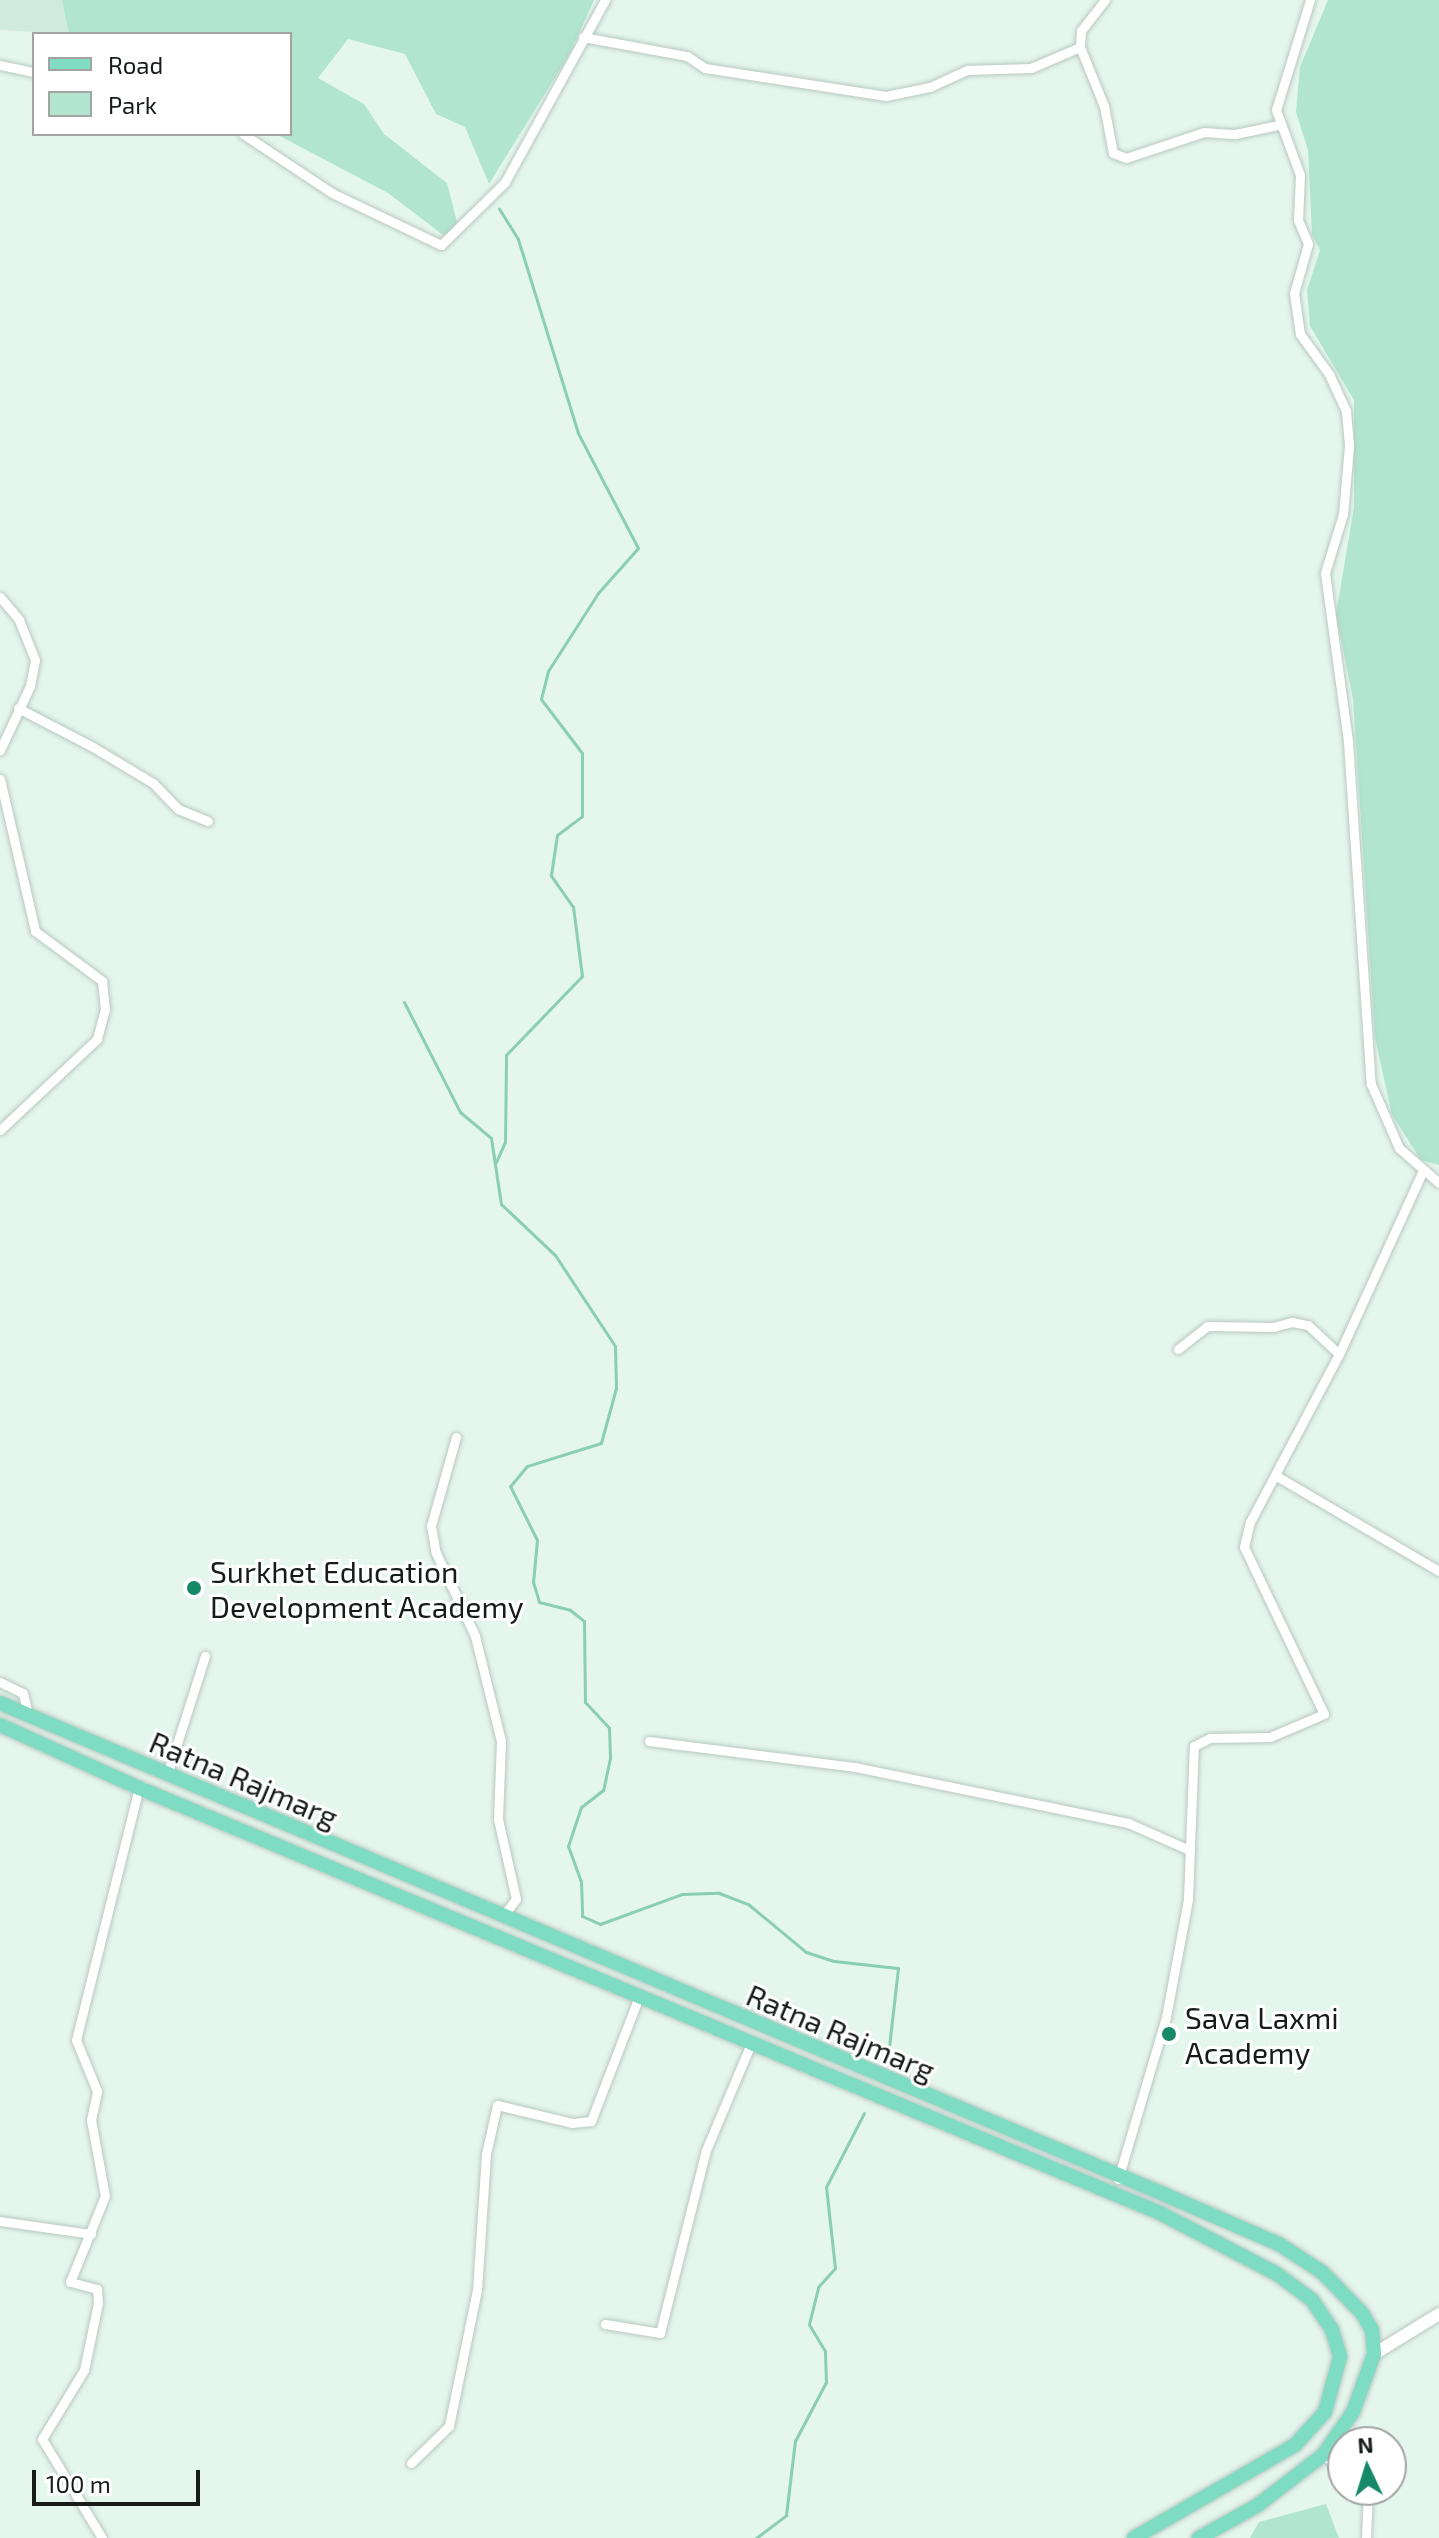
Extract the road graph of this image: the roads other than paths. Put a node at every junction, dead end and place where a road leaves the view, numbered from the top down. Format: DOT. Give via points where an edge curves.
graph roads {
  1 [pos="605,0"];
  2 [pos="1105,0"];
  3 [pos="1310,0"];
  4 [pos="583,37"];
  5 [pos="1080,47"];
  6 [pos="0,65"];
  7 [pos="32,72"];
  8 [pos="1279,125"];
  9 [pos="246,136"];
  10 [pos="0,597"];
  11 [pos="18,708"];
  12 [pos="0,750"];
  13 [pos="0,779"];
  14 [pos="208,821"];
  15 [pos="0,1130"];
  16 [pos="1422,1173"];
  17 [pos="1439,1183"];
  18 [pos="1178,1349"];
  19 [pos="1339,1354"];
  20 [pos="456,1437"];
  21 [pos="1278,1477"];
  22 [pos="1439,1571"];
  23 [pos="205,1656"];
  24 [pos="0,1682"];
  25 [pos="0,1703"];
  26 [pos="28,1715"];
  27 [pos="0,1725"];
  28 [pos="649,1741"];
  29 [pos="167,1775"];
  30 [pos="139,1788"];
  31 [pos="1187,1849"];
  32 [pos="502,1917"];
  33 [pos="640,1994"];
  34 [pos="752,2041"];
  35 [pos="1118,2179"];
  36 [pos="1168,2196"];
  37 [pos="1160,2213"];
  38 [pos="0,2221"];
  39 [pos="91,2234"];
  40 [pos="1437,2317"];
  41 [pos="605,2324"];
  42 [pos="1374,2354"];
  43 [pos="1323,2455"];
  44 [pos="1327,2458"];
  45 [pos="411,2463"];
  46 [pos="1367,2506"];
  47 [pos="102,2538"];
  48 [pos="1134,2538"];
  49 [pos="1199,2538"];
  50 [pos="1366,2538"];
  1 -- 4 [label="street"];
  2 -- 5 [label="street" via="1081,31"];
  3 -- 8 [label="street" via="1276,110"];
  4 -- 5 [label="street" via="687,56 705,68 886,96 930,87 967,70 1031,68"];
  4 -- 9 [label="street" via="505,182 441,245 332,193"];
  5 -- 8 [label="street" via="1104,106 1113,153 1126,158 1204,132 1235,134"];
  6 -- 7 [label="street"];
  8 -- 16 [label="street" via="1300,175 1298,220 1308,244 1294,293 1300,334 1329,374 1346,411 1349,446 1343,514 1325,573 1348,742 1371,1084 1399,1148"];
  10 -- 11 [label="street" via="19,620 35,660"];
  11 -- 12 [label="street"];
  11 -- 14 [label="street" via="153,783 178,809"];
  13 -- 15 [label="street" via="35,931 102,981 105,1009 97,1039"];
  16 -- 17 [label="street"];
  16 -- 19 [label="street"];
  18 -- 19 [label="street" via="1207,1326 1273,1327 1292,1322 1308,1325"];
  19 -- 21 [label="street" via="1282,1457"];
  20 -- 32 [label="street" via="431,1526 436,1553 475,1636 501,1741 498,1819 516,1899"];
  21 -- 22 [label="street"];
  21 -- 31 [label="street" via="1250,1522 1244,1547 1324,1714 1270,1737 1210,1738 1194,1746"];
  23 -- 29 [label="street"];
  24 -- 26 [label="street" via="23,1693"];
  25 -- 26 [label="main road, Ratna Rajmarg"];
  26 -- 29 [label="main road, Ratna Rajmarg"];
  27 -- 30 [label="main road, Ratna Rajmarg"];
  28 -- 31 [label="street" via="855,1767 1128,1823"];
  29 -- 32 [label="main road, Ratna Rajmarg"];
  30 -- 33 [label="main road, Ratna Rajmarg"];
  30 -- 39 [label="street" via="76,2040 97,2091 91,2120 105,2196"];
  31 -- 35 [label="street" via="1188,1899 1166,2017"];
  32 -- 35 [label="main road, Ratna Rajmarg"];
  33 -- 34 [label="main road, Ratna Rajmarg"];
  33 -- 45 [label="street" via="591,2121 572,2123 497,2105 486,2154 477,2290 449,2426"];
  34 -- 37 [label="main road, Ratna Rajmarg"];
  34 -- 41 [label="street" via="706,2150 660,2333"];
  35 -- 36 [label="main road, Ratna Rajmarg"];
  36 -- 37 [label="main road"];
  36 -- 42 [label="main road, Ratna Rajmarg" via="1279,2244 1322,2272 1362,2313 1372,2330"];
  37 -- 48 [label="main road, Ratna Rajmarg" via="1277,2274 1312,2300 1332,2330 1340,2357 1325,2412 1295,2445"];
  38 -- 39 [label="street"];
  39 -- 47 [label="street" via="70,2282 97,2289 84,2370 42,2439"];
  40 -- 42 [label="street"];
  42 -- 43 [label="main road" via="1353,2412"];
  43 -- 44 [label="street"];
  43 -- 49 [label="main road" via="1258,2505"];
  46 -- 50 [label="street"];
}
